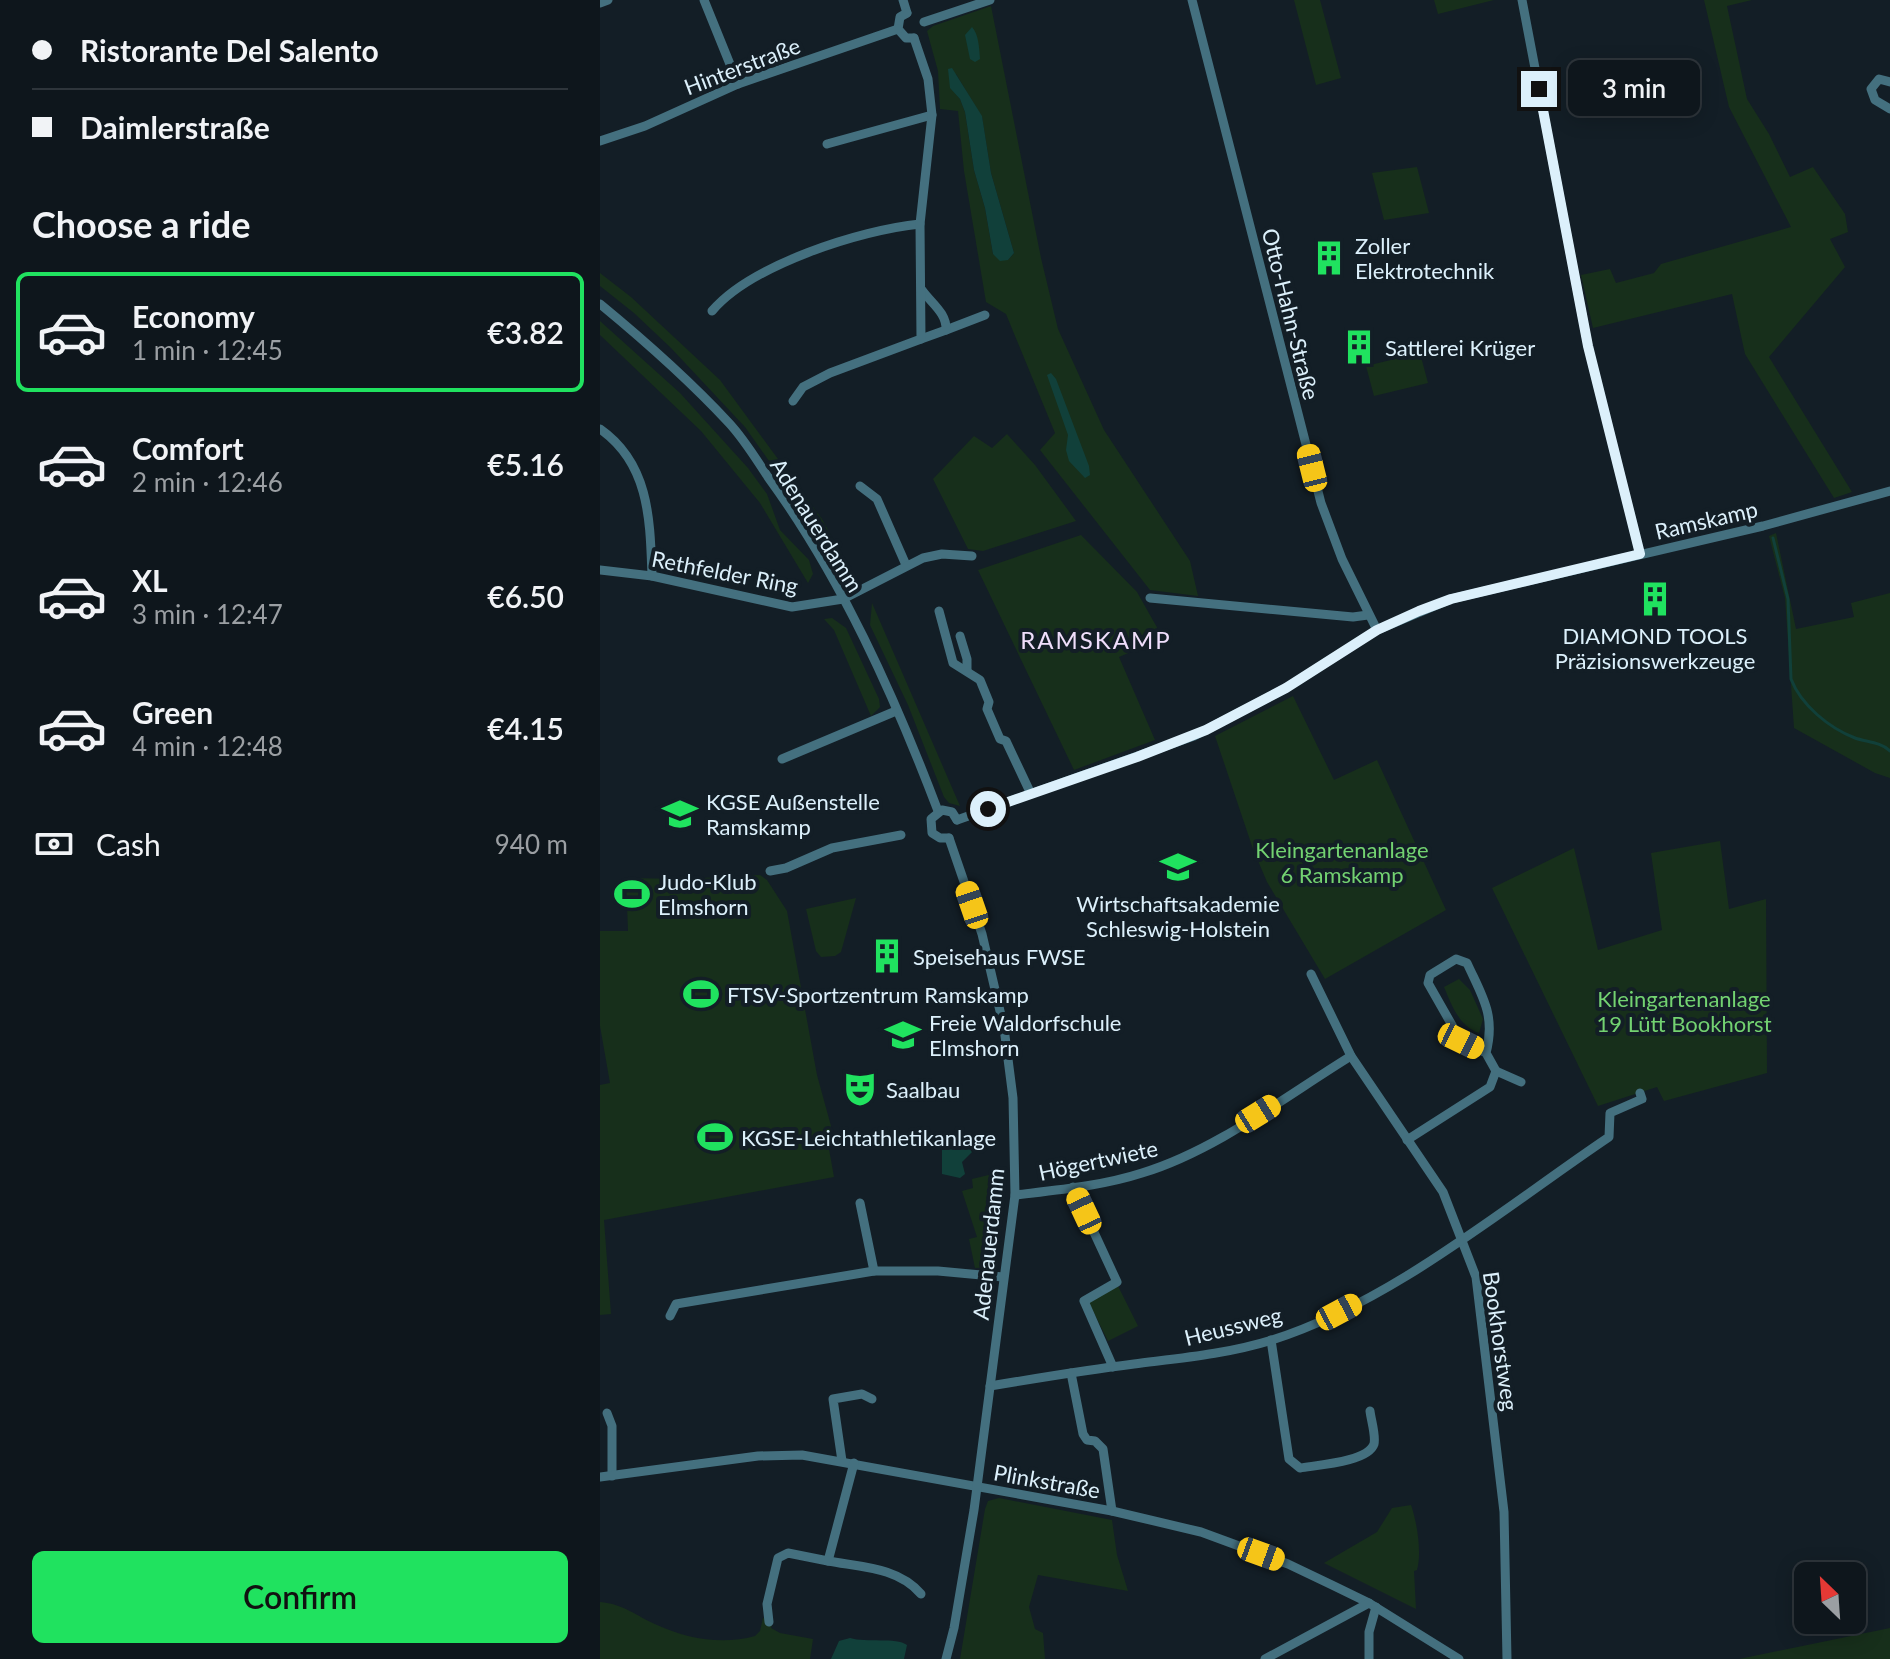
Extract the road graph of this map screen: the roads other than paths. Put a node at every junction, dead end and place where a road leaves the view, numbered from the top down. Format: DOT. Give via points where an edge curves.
graph roads {
  1 [pos="608,0"];
  2 [pos="704,0"];
  3 [pos="903,0"];
  4 [pos="990,0"];
  5 [pos="1192,0"];
  6 [pos="1522,0"];
  7 [pos="600,3"];
  8 [pos="907,13"];
  9 [pos="924,22"];
  10 [pos="898,29"];
  11 [pos="914,38"];
  12 [pos="1890,82"];
  13 [pos="738,84"];
  14 [pos="1890,109"];
  15 [pos="932,115"];
  16 [pos="600,141"];
  17 [pos="827,144"];
  18 [pos="920,224"];
  19 [pos="920,287"];
  20 [pos="600,304"];
  21 [pos="712,311"];
  22 [pos="985,315"];
  23 [pos="946,330"];
  24 [pos="921,339"];
  25 [pos="793,401"];
  26 [pos="600,429"];
  27 [pos="860,486"];
  28 [pos="1890,491"];
  29 [pos="1640,554"];
  30 [pos="972,556"];
  31 [pos="906,565"];
  32 [pos="600,570"];
  33 [pos="652,576"];
  34 [pos="1150,598"];
  35 [pos="843,599"];
  36 [pos="939,611"];
  37 [pos="1368,615"];
  38 [pos="1377,630"];
  39 [pos="960,636"];
  40 [pos="967,671"];
  41 [pos="896,711"];
  42 [pos="782,759"];
  43 [pos="1031,794"];
  44 [pos="938,811"];
  45 [pos="957,820"];
  46 [pos="901,835"];
  47 [pos="949,838"];
  48 [pos="770,871"];
  49 [pos="1311,974"];
  50 [pos="1486,1053"];
  51 [pos="1351,1056"];
  52 [pos="1496,1071"];
  53 [pos="1521,1082"];
  54 [pos="1640,1093"];
  55 [pos="1407,1140"];
  56 [pos="1073,1187"];
  57 [pos="1015,1195"];
  58 [pos="860,1203"];
  59 [pos="1463,1239"];
  60 [pos="874,1271"];
  61 [pos="1003,1277"];
  62 [pos="670,1316"];
  63 [pos="1271,1340"];
  64 [pos="1113,1367"];
  65 [pos="1071,1373"];
  66 [pos="990,1386"];
  67 [pos="872,1399"];
  68 [pos="1370,1411"];
  69 [pos="607,1413"];
  70 [pos="842,1461"];
  71 [pos="854,1463"];
  72 [pos="612,1476"];
  73 [pos="600,1477"];
  74 [pos="976,1487"];
  75 [pos="1112,1511"];
  76 [pos="828,1561"];
  77 [pos="921,1594"];
  78 [pos="1372,1605"];
  79 [pos="769,1622"];
  80 [pos="946,1659"];
  81 [pos="1265,1659"];
  82 [pos="1369,1659"];
  83 [pos="1459,1659"];
  84 [pos="1507,1659"];
  1 -- 7 [label="street"];
  2 -- 13 [label="street"];
  3 -- 8 [label="street"];
  4 -- 9 [label="street"];
  5 -- 37 [label="street, Otto-Hahn-Straße" via="1321,503"];
  6 -- 29 [label="street" via="1588,346"];
  8 -- 9 [label="street"];
  8 -- 10 [label="street"];
  9 -- 11 [label="street"];
  10 -- 11 [label="street"];
  10 -- 13 [label="street, Hinterstraße"];
  11 -- 15 [label="street" via="928,79"];
  12 -- 14 [label="street" via="1879,79 1871,89 1875,100"];
  13 -- 16 [label="street, Hinterstraße"];
  15 -- 17 [label="street"];
  15 -- 18 [label="street"];
  18 -- 19 [label="street"];
  18 -- 21 [label="street" via="844,241 788,261 724,297"];
  19 -- 23 [label="street" via="943,316"];
  19 -- 24 [label="street"];
  20 -- 35 [label="street, Adenauerdamm" via="731,425 800,522"];
  22 -- 23 [label="street"];
  23 -- 24 [label="street"];
  24 -- 25 [label="street" via="830,373 803,387"];
  26 -- 33 [label="street" via="626,454 643,487"];
  27 -- 31 [label="street" via="877,499"];
  28 -- 29 [label="street, Ramskamp"];
  29 -- 38 [label="street, Ramskamp" via="1451,599"];
  30 -- 31 [label="street, Rethfelder Ring" via="942,554"];
  31 -- 35 [label="street, Rethfelder Ring"];
  32 -- 33 [label="street, Rethfelder Ring"];
  33 -- 35 [label="street, Rethfelder Ring" via="792,607"];
  34 -- 37 [label="street"];
  35 -- 41 [label="street, Adenauerdamm"];
  36 -- 40 [label="street" via="953,663"];
  37 -- 38 [label="street, Otto-Hahn-Straße"];
  38 -- 43 [label="street, Ramskamp" via="1286,688 1206,730"];
  39 -- 40 [label="street"];
  40 -- 43 [label="street" via="980,680 1000,739 1006,741"];
  41 -- 42 [label="street"];
  41 -- 44 [label="street, Adenauerdamm"];
  43 -- 45 [label="street, Ramskamp"];
  44 -- 45 [label="street" via="947,810"];
  44 -- 47 [label="street, Adenauerdamm" via="930,829"];
  45 -- 47 [label="street"];
  46 -- 48 [label="street" via="832,848"];
  47 -- 57 [label="street, Adenauerdamm" via="982,934 1004,1028 1013,1098"];
  49 -- 51 [label="street, Bookhorstweg"];
  50 -- 50 [label="street" via="1489,1012 1467,963 1456,959 1430,975 1428,983 1461,1041"];
  50 -- 52 [label="street"];
  51 -- 55 [label="street, Bookhorstweg"];
  51 -- 56 [label="street, Högertwiete" via="1179,1159 1140,1174"];
  52 -- 53 [label="street"];
  52 -- 55 [label="street" via="1490,1087"];
  54 -- 59 [label="street, Heussweg" via="1642,1099 1610,1113 1609,1137"];
  55 -- 59 [label="street, Bookhorstweg" via="1443,1192"];
  56 -- 57 [label="street, Högertwiete"];
  56 -- 64 [label="street" via="1117,1282 1084,1301"];
  57 -- 61 [label="street, Adenauerdamm"];
  58 -- 60 [label="street"];
  59 -- 63 [label="street, Heussweg" via="1339,1312"];
  59 -- 84 [label="street, Bookhorstweg" via="1476,1277 1501,1482"];
  60 -- 61 [label="street"];
  60 -- 62 [label="street" via="676,1304"];
  61 -- 66 [label="street, Adenauerdamm"];
  63 -- 64 [label="street, Heussweg" via="1214,1354"];
  63 -- 68 [label="street" via="1289,1459 1300,1468 1354,1459 1369,1451 1374,1443"];
  64 -- 65 [label="street, Heussweg"];
  65 -- 66 [label="street, Heussweg"];
  65 -- 75 [label="street" via="1083,1434 1103,1449"];
  66 -- 74 [label="street, Adenauerdamm"];
  67 -- 70 [label="street" via="862,1394 833,1399"];
  69 -- 72 [label="street"];
  70 -- 71 [label="street, Plinkstraße"];
  70 -- 72 [label="street, Plinkstraße" via="758,1456"];
  71 -- 74 [label="street, Plinkstraße"];
  71 -- 76 [label="street"];
  72 -- 73 [label="street, Plinkstraße"];
  74 -- 75 [label="street, Plinkstraße"];
  74 -- 80 [label="street, Adenauerdamm"];
  75 -- 78 [label="street, Plinkstraße" via="1201,1532 1288,1564"];
  76 -- 77 [label="street" via="891,1572"];
  76 -- 79 [label="street" via="788,1553 778,1558 767,1604"];
  78 -- 81 [label="street"];
  78 -- 82 [label="street"];
  78 -- 83 [label="street, Plinkstraße"];
}
